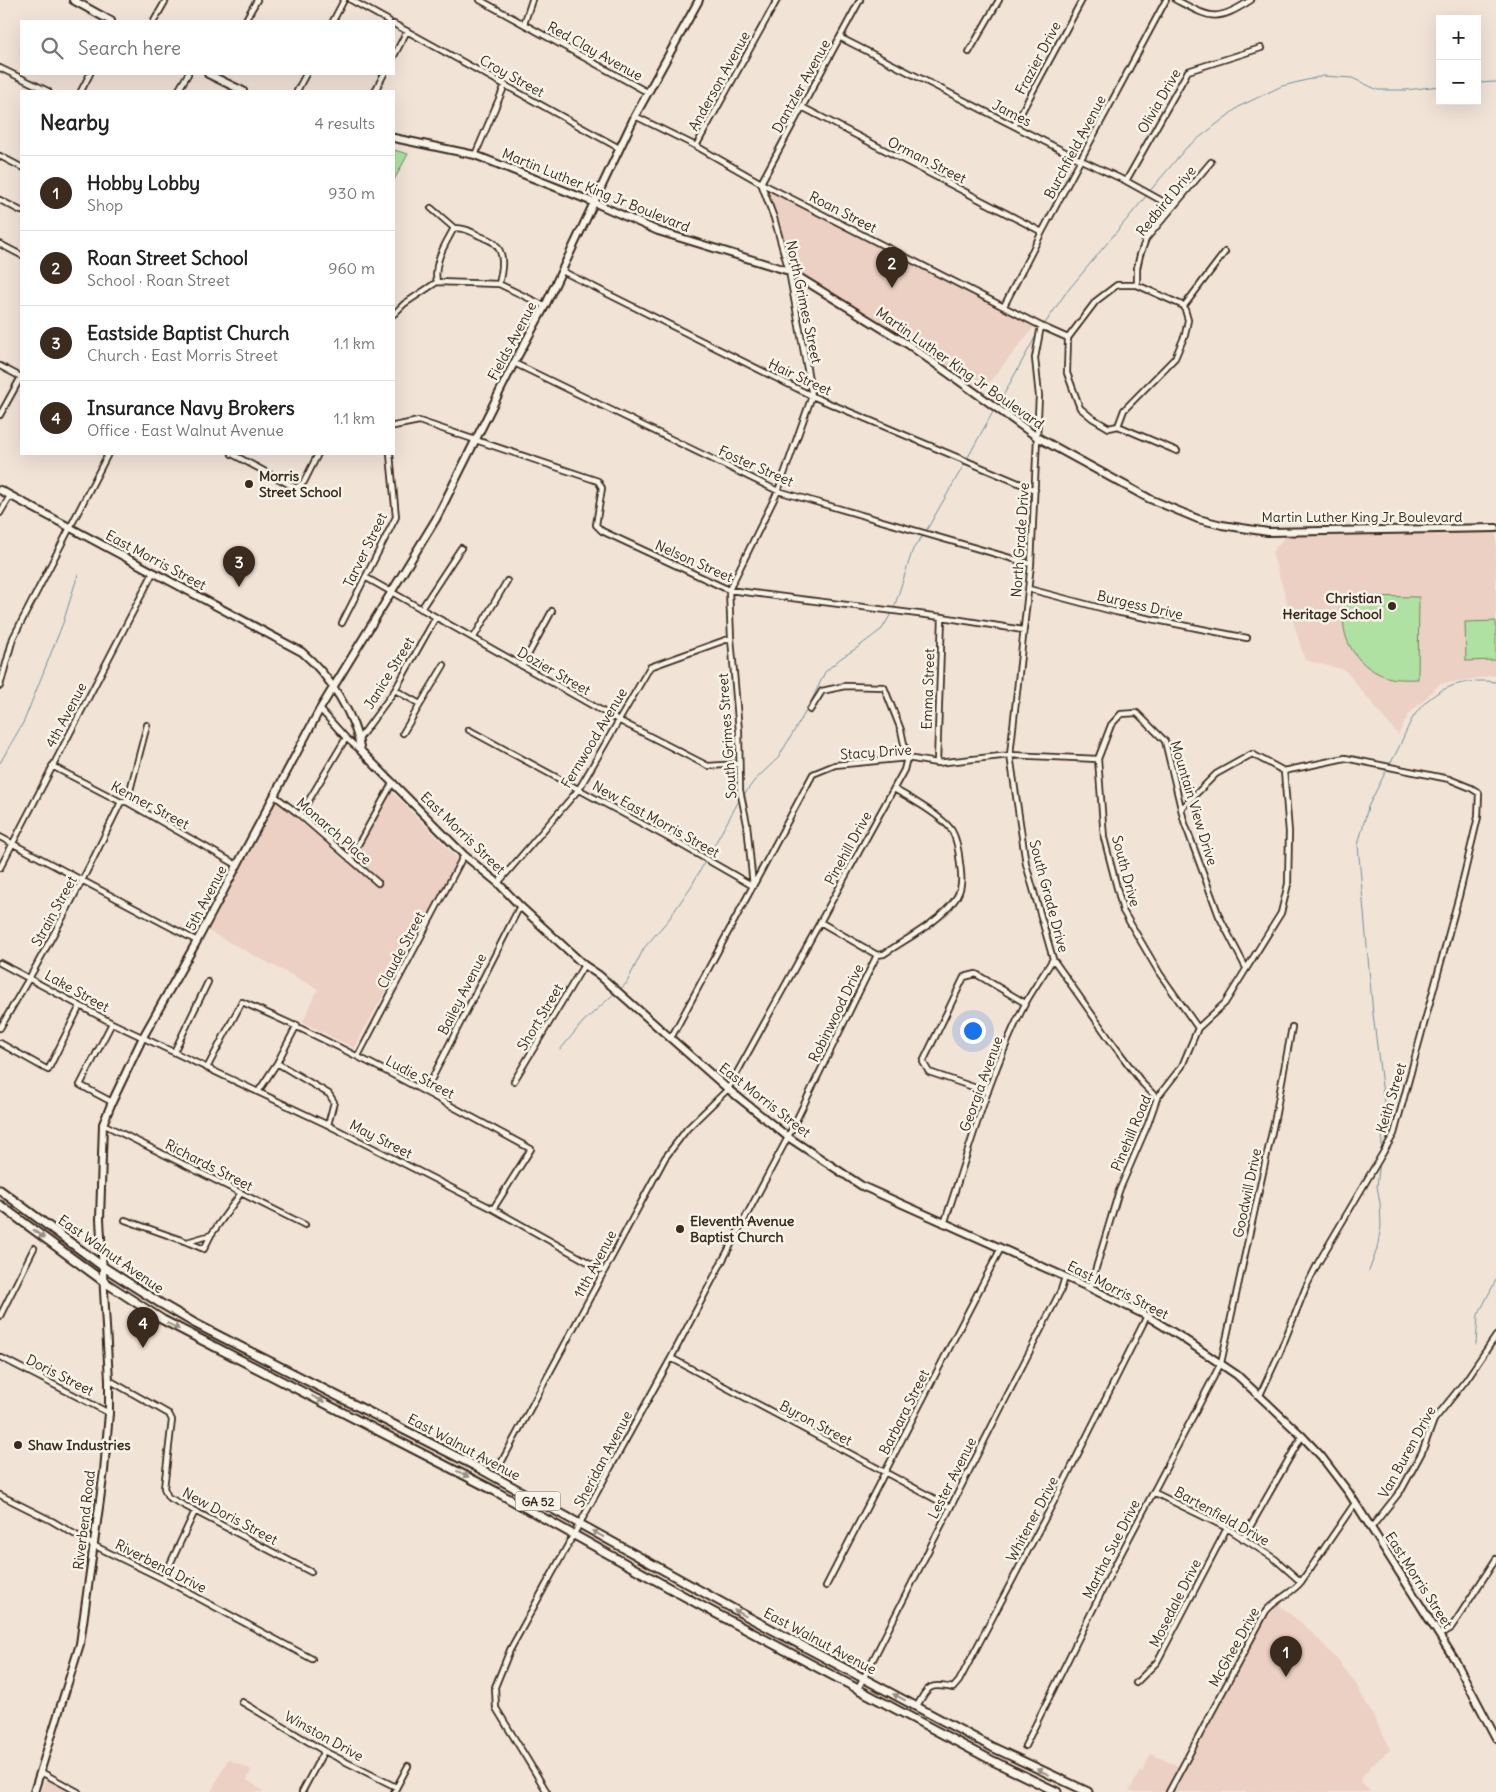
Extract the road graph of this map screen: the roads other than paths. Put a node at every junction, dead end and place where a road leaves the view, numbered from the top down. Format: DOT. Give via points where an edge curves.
graph roads {
  1 [pos="166,0"];
  2 [pos="257,0"];
  3 [pos="344,0"];
  4 [pos="351,0"];
  5 [pos="480,0"];
  6 [pos="532,0"];
  7 [pos="699,0"];
  8 [pos="777,0"];
  9 [pos="860,0"];
  10 [pos="999,0"];
  11 [pos="1082,0"];
  12 [pos="1166,0"];
  13 [pos="1176,0"];
  14 [pos="1251,0"];
  15 [pos="76,1"];
  16 [pos="110,20"];
  17 [pos="155,20"];
  18 [pos="246,20"];
  19 [pos="334,20"];
  20 [pos="387,20"];
  21 [pos="524,24"];
  22 [pos="395,25"];
  23 [pos="406,31"];
  24 [pos="841,38"];
  25 [pos="1260,48"];
  26 [pos="969,52"];
  27 [pos="395,54"];
  28 [pos="0,68"];
  29 [pos="89,75"];
  30 [pos="187,75"];
  31 [pos="213,75"];
  32 [pos="305,75"];
  33 [pos="383,75"];
  34 [pos="505,85"];
  35 [pos="46,90"];
  36 [pos="82,90"];
  37 [pos="179,90"];
  38 [pos="241,90"];
  39 [pos="298,90"];
  40 [pos="376,90"];
  41 [pos="647,92"];
  42 [pos="802,108"];
  43 [pos="635,116"];
  44 [pos="1014,126"];
  45 [pos="395,138"];
  46 [pos="696,146"];
  47 [pos="619,148"];
  48 [pos="475,155"];
  49 [pos="0,156"];
  50 [pos="1081,160"];
  51 [pos="1211,162"];
  52 [pos="20,166"];
  53 [pos="1126,181"];
  54 [pos="761,183"];
  55 [pos="0,200"];
  56 [pos="594,202"];
  57 [pos="1173,207"];
  58 [pos="431,208"];
  59 [pos="20,210"];
  60 [pos="454,228"];
  61 [pos="1042,232"];
  62 [pos="0,244"];
  63 [pos="1225,252"];
  64 [pos="20,254"];
  65 [pos="789,271"];
  66 [pos="562,272"];
  67 [pos="437,282"];
  68 [pos="499,284"];
  69 [pos="1136,285"];
  70 [pos="545,306"];
  71 [pos="1004,306"];
  72 [pos="1184,306"];
  73 [pos="395,313"];
  74 [pos="1041,326"];
  75 [pos="1068,338"];
  76 [pos="514,363"];
  77 [pos="0,366"];
  78 [pos="20,376"];
  79 [pos="20,379"];
  80 [pos="812,396"];
  81 [pos="0,416"];
  82 [pos="395,426"];
  83 [pos="1118,426"];
  84 [pos="1037,437"];
  85 [pos="475,440"];
  86 [pos="1177,451"];
  87 [pos="107,455"];
  88 [pos="234,455"];
  89 [pos="318,455"];
  90 [pos="390,455"];
  91 [pos="0,490"];
  92 [pos="1035,490"];
  93 [pos="778,491"];
  94 [pos="10,496"];
  95 [pos="0,514"];
  96 [pos="69,528"];
  97 [pos="1496,528"];
  98 [pos="460,548"];
  99 [pos="1031,564"];
  100 [pos="153,573"];
  101 [pos="365,577"];
  102 [pos="507,581"];
  103 [pos="1028,589"];
  104 [pos="729,590"];
  105 [pos="391,592"];
  106 [pos="421,609"];
  107 [pos="552,612"];
  108 [pos="436,617"];
  109 [pos="942,617"];
  110 [pos="342,623"];
  111 [pos="1024,630"];
  112 [pos="474,638"];
  113 [pos="730,638"];
  114 [pos="1247,638"];
  115 [pos="444,665"];
  116 [pos="522,666"];
  117 [pos="0,686"];
  118 [pos="333,686"];
  119 [pos="395,690"];
  120 [pos="420,704"];
  121 [pos="320,709"];
  122 [pos="810,710"];
  123 [pos="620,721"];
  124 [pos="147,725"];
  125 [pos="469,730"];
  126 [pos="403,733"];
  127 [pos="346,738"];
  128 [pos="359,739"];
  129 [pos="362,751"];
  130 [pos="1010,755"];
  131 [pos="908,758"];
  132 [pos="1098,759"];
  133 [pos="936,762"];
  134 [pos="739,764"];
  135 [pos="52,766"];
  136 [pos="1284,771"];
  137 [pos="393,782"];
  138 [pos="579,789"];
  139 [pos="894,789"];
  140 [pos="275,796"];
  141 [pos="124,802"];
  142 [pos="1182,808"];
  143 [pos="300,815"];
  144 [pos="0,837"];
  145 [pos="13,843"];
  146 [pos="464,854"];
  147 [pos="350,859"];
  148 [pos="237,865"];
  149 [pos="0,868"];
  150 [pos="84,881"];
  151 [pos="378,883"];
  152 [pos="498,883"];
  153 [pos="753,886"];
  154 [pos="520,906"];
  155 [pos="820,922"];
  156 [pos="198,941"];
  157 [pos="877,955"];
  158 [pos="1053,959"];
  159 [pos="0,963"];
  160 [pos="584,965"];
  161 [pos="1246,968"];
  162 [pos="30,978"];
  163 [pos="208,982"];
  164 [pos="1026,1003"];
  165 [pos="80,1006"];
  166 [pos="112,1023"];
  167 [pos="297,1025"];
  168 [pos="1292,1027"];
  169 [pos="0,1028"];
  170 [pos="1198,1028"];
  171 [pos="144,1037"];
  172 [pos="671,1038"];
  173 [pos="0,1043"];
  174 [pos="174,1052"];
  175 [pos="358,1056"];
  176 [pos="277,1064"];
  177 [pos="207,1068"];
  178 [pos="514,1080"];
  179 [pos="728,1089"];
  180 [pos="258,1092"];
  181 [pos="425,1092"];
  182 [pos="988,1092"];
  183 [pos="1157,1098"];
  184 [pos="112,1102"];
  185 [pos="104,1124"];
  186 [pos="328,1125"];
  187 [pos="788,1137"];
  188 [pos="0,1190"];
  189 [pos="241,1193"];
  190 [pos="0,1205"];
  191 [pos="493,1209"];
  192 [pos="125,1220"];
  193 [pos="944,1224"];
  194 [pos="305,1225"];
  195 [pos="211,1235"];
  196 [pos="200,1238"];
  197 [pos="187,1242"];
  198 [pos="34,1248"];
  199 [pos="1002,1248"];
  200 [pos="204,1249"];
  201 [pos="102,1266"];
  202 [pos="604,1271"];
  203 [pos="1066,1277"];
  204 [pos="103,1281"];
  205 [pos="1090,1288"];
  206 [pos="0,1316"];
  207 [pos="1147,1316"];
  208 [pos="1496,1336"];
  209 [pos="0,1357"];
  210 [pos="671,1358"];
  211 [pos="1221,1363"];
  212 [pos="109,1380"];
  213 [pos="1260,1395"];
  214 [pos="109,1412"];
  215 [pos="398,1426"];
  216 [pos="1302,1436"];
  217 [pos="392,1437"];
  218 [pos="501,1463"];
  219 [pos="886,1472"];
  220 [pos="1153,1492"];
  221 [pos="0,1495"];
  222 [pos="1356,1503"];
  223 [pos="950,1507"];
  224 [pos="195,1511"];
  225 [pos="581,1525"];
  226 [pos="1227,1528"];
  227 [pos="1371,1528"];
  228 [pos="575,1536"];
  229 [pos="1243,1539"];
  230 [pos="93,1545"];
  231 [pos="1496,1559"];
  232 [pos="312,1572"];
  233 [pos="163,1578"];
  234 [pos="1301,1582"];
  235 [pos="826,1586"];
  236 [pos="1439,1635"];
  237 [pos="312,1659"];
  238 [pos="863,1678"];
  239 [pos="1136,1683"];
  240 [pos="858,1689"];
  241 [pos="242,1702"];
  242 [pos="918,1706"];
  243 [pos="1495,1735"];
  244 [pos="1025,1746"];
  245 [pos="324,1751"];
  246 [pos="408,1766"];
  247 [pos="41,1772"];
  248 [pos="395,1790"];
  249 [pos="34,1792"];
  250 [pos="78,1792"];
  251 [pos="302,1792"];
  252 [pos="547,1792"];
  253 [pos="1057,1792"];
  254 [pos="1088,1792"];
  255 [pos="1169,1792"];
  1 -- 17 [label="street"];
  2 -- 18 [label="street"];
  3 -- 19 [label="street"];
  4 -- 20 [label="street"];
  5 -- 21 [label="street, Red Clay Avenue"];
  6 -- 21 [label="street"];
  7 -- 41 [label="street, Fields Avenue"];
  8 -- 46 [label="street, Anderson Avenue"];
  9 -- 24 [label="street, Dantzler Avenue"];
  10 -- 26 [label="street"];
  11 -- 44 [label="street, Frazier Drive"];
  12 -- 50 [label="street, Burchfield Avenue"];
  13 -- 14 [label="street" via="1205,15 1218,17"];
  15 -- 16 [label="street"];
  21 -- 41 [label="street, Red Clay Avenue"];
  22 -- 23 [label="street, Croy Street"];
  23 -- 27 [label="street"];
  23 -- 34 [label="street, Croy Street"];
  24 -- 42 [label="street, Dantzler Avenue"];
  24 -- 44 [label="street, James"];
  25 -- 53 [label="street, Olivia Drive" via="1188,71"];
  28 -- 35 [label="street"];
  29 -- 36 [label="street"];
  30 -- 37 [label="street"];
  31 -- 38 [label="street"];
  32 -- 39 [label="street"];
  33 -- 40 [label="street"];
  34 -- 47 [label="street, Croy Street"];
  34 -- 48 [label="street"];
  41 -- 43 [label="street, Fields Avenue"];
  42 -- 54 [label="street, Dantzler Avenue"];
  42 -- 61 [label="street, Orman Street"];
  43 -- 46 [label="street, Roan Street"];
  43 -- 47 [label="street, Fields Avenue"];
  44 -- 50 [label="street, James"];
  45 -- 48 [label="street, Martin Luther King Jr Boulevard"];
  46 -- 54 [label="street, Roan Street"];
  47 -- 56 [label="street, Fields Avenue"];
  48 -- 56 [label="street, Martin Luther King Jr Boulevard"];
  49 -- 52 [label="street"];
  50 -- 53 [label="street, James"];
  50 -- 61 [label="street, Burchfield Avenue"];
  51 -- 57 [label="street, Redbird Drive"];
  53 -- 57 [label="street, James"];
  54 -- 65 [label="street, North Grimes Street"];
  54 -- 71 [label="street, Roan Street"];
  55 -- 59 [label="street"];
  56 -- 65 [label="street, Martin Luther King Jr Boulevard" via="658,232"];
  56 -- 66 [label="street, Fields Avenue"];
  57 -- 69 [label="street, Redbird Drive" via="1146,239 1137,268"];
  58 -- 60 [label="street"];
  60 -- 67 [label="street" via="440,255 436,268"];
  60 -- 68 [label="street" via="469,230 494,242 502,257"];
  61 -- 71 [label="street, Burchfield Avenue"];
  62 -- 64 [label="street"];
  63 -- 72 [label="street"];
  65 -- 80 [label="street, North Grimes Street"];
  65 -- 84 [label="street, Martin Luther King Jr Boulevard" via="909,345"];
  66 -- 70 [label="street, Fields Avenue"];
  66 -- 80 [label="street, Hair Street"];
  67 -- 68 [label="street"];
  67 -- 73 [label="street"];
  68 -- 70 [label="street"];
  69 -- 72 [label="street"];
  69 -- 75 [label="street" via="1117,285 1096,301"];
  70 -- 76 [label="street, Fields Avenue"];
  71 -- 74 [label="street, Roan Street"];
  72 -- 83 [label="street" via="1188,320 1174,358 1124,410"];
  74 -- 75 [label="street, Roan Street"];
  74 -- 84 [label="street, North Grade Drive" via="1035,358"];
  75 -- 83 [label="street" via="1068,373 1080,408 1109,428"];
  76 -- 85 [label="street, Fields Avenue"];
  76 -- 93 [label="street, Foster Street"];
  77 -- 78 [label="street"];
  79 -- 81 [label="street"];
  80 -- 92 [label="street, Hair Street"];
  80 -- 93 [label="street"];
  82 -- 85 [label="street" via="419,421"];
  83 -- 86 [label="street"];
  84 -- 92 [label="street, North Grade Drive"];
  84 -- 97 [label="street, Martin Luther King Jr Boulevard" via="1150,499 1198,519 1222,525 1290,532"];
  85 -- 104 [label="street, Nelson Street" via="598,481 602,488 596,526 602,531"];
  85 -- 105 [label="street, Fields Avenue" via="430,530"];
  87 -- 96 [label="street"];
  88 -- 89 [label="street" via="296,488 304,482"];
  90 -- 101 [label="street, Tarver Street" via="396,517"];
  91 -- 94 [label="street, East Morris Street"];
  92 -- 99 [label="street, North Grade Drive"];
  93 -- 99 [label="street, Foster Street"];
  93 -- 104 [label="street"];
  94 -- 95 [label="street"];
  94 -- 96 [label="street, East Morris Street"];
  96 -- 100 [label="street, East Morris Street"];
  96 -- 117 [label="street" via="12,638"];
  98 -- 106 [label="street"];
  99 -- 103 [label="street, North Grade Drive"];
  100 -- 118 [label="street, East Morris Street" via="302,652"];
  100 -- 135 [label="street, 4th Avenue"];
  101 -- 105 [label="street, Dozier Street"];
  101 -- 110 [label="street, Tarver Street"];
  102 -- 112 [label="street"];
  103 -- 111 [label="street, North Grade Drive"];
  103 -- 114 [label="street, Burgess Drive" via="1134,616"];
  104 -- 109 [label="street, Nelson Street"];
  104 -- 113 [label="street, South Grimes Street"];
  105 -- 106 [label="street, Dozier Street"];
  105 -- 118 [label="street, Fields Avenue"];
  106 -- 108 [label="street, Dozier Street"];
  107 -- 116 [label="street"];
  108 -- 112 [label="street, Dozier Street"];
  108 -- 119 [label="street, Janice Street"];
  109 -- 111 [label="street, Nelson Street"];
  109 -- 133 [label="street, Emma Street"];
  111 -- 130 [label="street, North Grade Drive"];
  112 -- 116 [label="street, Dozier Street"];
  113 -- 123 [label="street, Fernwood Avenue" via="650,667"];
  113 -- 134 [label="street, South Grimes Street"];
  115 -- 120 [label="street"];
  116 -- 123 [label="street, Dozier Street"];
  118 -- 121 [label="street, 5th Avenue"];
  118 -- 128 [label="street, East Morris Street"];
  119 -- 120 [label="street"];
  119 -- 128 [label="street, Janice Street"];
  120 -- 126 [label="street"];
  121 -- 127 [label="street"];
  121 -- 140 [label="street, 5th Avenue"];
  122 -- 131 [label="street" via="822,691 845,686 884,687"];
  123 -- 134 [label="street, Dozier Street" via="708,766"];
  123 -- 138 [label="street, Fernwood Avenue"];
  124 -- 141 [label="street, Strain Street"];
  125 -- 138 [label="street, New East Morris Street"];
  127 -- 129 [label="street"];
  127 -- 143 [label="street"];
  128 -- 129 [label="street, East Morris Street"];
  129 -- 137 [label="street, East Morris Street"];
  130 -- 132 [label="street, Stacy Drive"];
  130 -- 133 [label="street, Stacy Drive"];
  130 -- 158 [label="street, South Grade Drive" via="1026,864"];
  131 -- 133 [label="street, Stacy Drive"];
  131 -- 139 [label="street, Pinehill Drive"];
  131 -- 153 [label="street, Stacy Drive" via="835,765 813,774"];
  132 -- 142 [label="street, Mountain View Drive" via="1111,725 1121,714 1137,713 1165,741"];
  132 -- 170 [label="street, South Drive" via="1104,838 1123,912 1160,974"];
  134 -- 153 [label="street, South Grimes Street"];
  135 -- 141 [label="street, Kenner Street"];
  135 -- 145 [label="street, 4th Avenue"];
  136 -- 142 [label="street" via="1252,754 1216,774"];
  136 -- 161 [label="street, Pinehill Road" via="1289,832 1288,884 1281,913"];
  136 -- 213 [label="street, Keith Street" via="1345,758 1449,779 1479,793 1478,818 1459,896 1394,1134 1318,1263"];
  137 -- 146 [label="street, East Morris Street"];
  137 -- 147 [label="street"];
  138 -- 152 [label="street, Fernwood Avenue"];
  138 -- 153 [label="street, New East Morris Street"];
  139 -- 155 [label="street, Pinehill Drive"];
  139 -- 157 [label="street, Robinwood Drive" via="948,825 958,849 962,880 959,894 939,917 884,954"];
  140 -- 143 [label="street, Monarch Place"];
  140 -- 148 [label="street, 5th Avenue"];
  141 -- 148 [label="street, Kenner Street"];
  141 -- 150 [label="street, Strain Street"];
  142 -- 161 [label="street, Mountain View Drive" via="1219,916"];
  143 -- 147 [label="street, Monarch Place"];
  144 -- 145 [label="street"];
  145 -- 149 [label="street, 4th Avenue"];
  145 -- 150 [label="street"];
  146 -- 152 [label="street, East Morris Street"];
  146 -- 175 [label="street, Claude Street"];
  147 -- 151 [label="street, Monarch Place"];
  148 -- 156 [label="street, 5th Avenue"];
  150 -- 156 [label="street"];
  150 -- 162 [label="street, Strain Street"];
  152 -- 154 [label="street, East Morris Street"];
  153 -- 172 [label="street"];
  154 -- 160 [label="street, East Morris Street"];
  154 -- 181 [label="street, Bailey Avenue"];
  155 -- 157 [label="street"];
  155 -- 179 [label="street, Pinehill Drive"];
  156 -- 171 [label="street, 5th Avenue"];
  157 -- 187 [label="street, Robinwood Drive"];
  158 -- 164 [label="street, Georgia Avenue"];
  158 -- 183 [label="street, South Grade Drive" via="1110,1040"];
  159 -- 162 [label="street, Lake Street"];
  160 -- 172 [label="street, East Morris Street"];
  160 -- 178 [label="street, Short Street"];
  161 -- 170 [label="street, Pinehill Road" via="1225,1004"];
  162 -- 165 [label="street, Lake Street"];
  162 -- 169 [label="street, Strain Street"];
  163 -- 174 [label="street"];
  164 -- 182 [label="street, Georgia Avenue"];
  164 -- 182 [label="street" via="976,974 964,977 923,1062 929,1072"];
  165 -- 166 [label="street, Lake Street"];
  165 -- 173 [label="street" via="48,1070"];
  166 -- 171 [label="street, Lake Street"];
  166 -- 184 [label="street" via="80,1085"];
  167 -- 175 [label="street, Ludie Street"];
  167 -- 176 [label="street"];
  167 -- 177 [label="street, Ludie Street" via="242,1002"];
  168 -- 211 [label="street, Goodwill Drive"];
  170 -- 183 [label="street, Pinehill Road" via="1182,1066"];
  171 -- 174 [label="street, May Street"];
  171 -- 184 [label="street, 5th Avenue"];
  172 -- 179 [label="street, East Morris Street"];
  174 -- 177 [label="street, May Street"];
  175 -- 181 [label="street, Ludie Street"];
  176 -- 180 [label="street"];
  176 -- 186 [label="street" via="329,1094 334,1102"];
  177 -- 180 [label="street, May Street"];
  179 -- 187 [label="street, East Morris Street"];
  179 -- 202 [label="street, 11th Avenue" via="688,1129 665,1158"];
  180 -- 186 [label="street, May Street"];
  181 -- 191 [label="street, Ludie Street" via="531,1150"];
  182 -- 193 [label="street, Georgia Avenue"];
  183 -- 205 [label="street, Pinehill Road" via="1119,1191"];
  184 -- 185 [label="street, 5th Avenue"];
  185 -- 189 [label="street, Richards Street"];
  185 -- 201 [label="street, Riverbend Road" via="100,1219"];
  186 -- 191 [label="street, May Street"];
  187 -- 193 [label="street, East Morris Street" via="862,1186"];
  187 -- 210 [label="street, Sheridan Avenue"];
  188 -- 201 [label="main road, East Walnut Avenue / GA 52"];
  189 -- 194 [label="street, Richards Street"];
  189 -- 195 [label="street"];
  190 -- 204 [label="main road, East Walnut Avenue / GA 52, one-way"];
  191 -- 202 [label="street, May Street"];
  192 -- 197 [label="street"];
  193 -- 199 [label="street, East Morris Street"];
  195 -- 196 [label="street"];
  195 -- 200 [label="street"];
  196 -- 197 [label="street"];
  196 -- 200 [label="street"];
  197 -- 200 [label="street"];
  198 -- 206 [label="street"];
  199 -- 203 [label="street, East Morris Street"];
  199 -- 219 [label="street, Barbara Street"];
  201 -- 204 [label="street, Riverbend Road"];
  201 -- 215 [label="main road, East Walnut Avenue / GA 52" via="196,1324"];
  202 -- 218 [label="street, 11th Avenue"];
  203 -- 205 [label="street, East Morris Street"];
  203 -- 223 [label="street, Lester Avenue"];
  204 -- 212 [label="street, Riverbend Road"];
  204 -- 217 [label="main road, East Walnut Avenue / GA 52, one-way" via="163,1320"];
  205 -- 207 [label="street, East Morris Street"];
  207 -- 211 [label="street, East Morris Street"];
  207 -- 242 [label="street, Whitener Drive" via="959,1682 953,1688 936,1685 927,1688"];
  208 -- 227 [label="street, Van Buren Drive" via="1434,1420 1422,1452 1402,1489"];
  209 -- 214 [label="street, Doris Street"];
  210 -- 219 [label="street, Byron Street"];
  210 -- 225 [label="street, Sheridan Avenue"];
  211 -- 213 [label="street, East Morris Street"];
  211 -- 220 [label="street, Martha Sue Drive"];
  212 -- 214 [label="street, Riverbend Road"];
  212 -- 224 [label="street, New Doris Street" via="169,1414 172,1420 165,1493"];
  213 -- 216 [label="street, East Morris Street"];
  214 -- 230 [label="street, Riverbend Road"];
  215 -- 217 [label="main road"];
  215 -- 225 [label="main road, East Walnut Avenue / GA 52"];
  216 -- 222 [label="street, East Morris Street"];
  216 -- 229 [label="street"];
  217 -- 228 [label="main road, East Walnut Avenue / GA 52, one-way"];
  219 -- 223 [label="street, Byron Street"];
  219 -- 235 [label="street, Barbara Street"];
  220 -- 226 [label="street, Bartenfield Drive"];
  220 -- 244 [label="street, Martha Sue Drive"];
  221 -- 230 [label="street, Riverbend Drive"];
  222 -- 227 [label="street, East Morris Street"];
  222 -- 234 [label="street, McGhee Drive"];
  223 -- 238 [label="street, Lester Avenue"];
  224 -- 232 [label="street, New Doris Street"];
  224 -- 233 [label="street"];
  225 -- 228 [label="street, Sheridan Avenue"];
  238 -- 225 [label="main road, East Walnut Avenue / GA 52, one-way"];
  226 -- 229 [label="street, Bartenfield Drive"];
  226 -- 239 [label="street, Mosedale Drive" via="1157,1662"];
  227 -- 236 [label="street, East Morris Street"];
  228 -- 240 [label="main road, East Walnut Avenue / GA 52"];
  228 -- 252 [label="street, Sheridan Avenue" via="518,1635 495,1687 496,1708"];
  229 -- 234 [label="street, Bartenfield Drive" via="1275,1559"];
  230 -- 233 [label="street, Riverbend Drive"];
  230 -- 247 [label="street, Riverbend Road" via="80,1644"];
  231 -- 236 [label="street" via="1450,1629"];
  233 -- 237 [label="street, Riverbend Drive"];
  234 -- 255 [label="street, McGhee Drive" via="1266,1611"];
  236 -- 243 [label="street, East Morris Street"];
  238 -- 240 [label="street, Lester Avenue"];
  242 -- 238 [label="main road, East Walnut Avenue / GA 52, one-way"];
  240 -- 253 [label="main road, East Walnut Avenue / GA 52"];
  241 -- 245 [label="street, Winston Drive"];
  254 -- 242 [label="main road, East Walnut Avenue / GA 52, one-way" via="1024,1763"];
  245 -- 248 [label="street, Winston Drive"];
  245 -- 251 [label="street"];
  246 -- 248 [label="street"];
  247 -- 249 [label="street, Riverbend Road"];
  247 -- 250 [label="street"];
}
